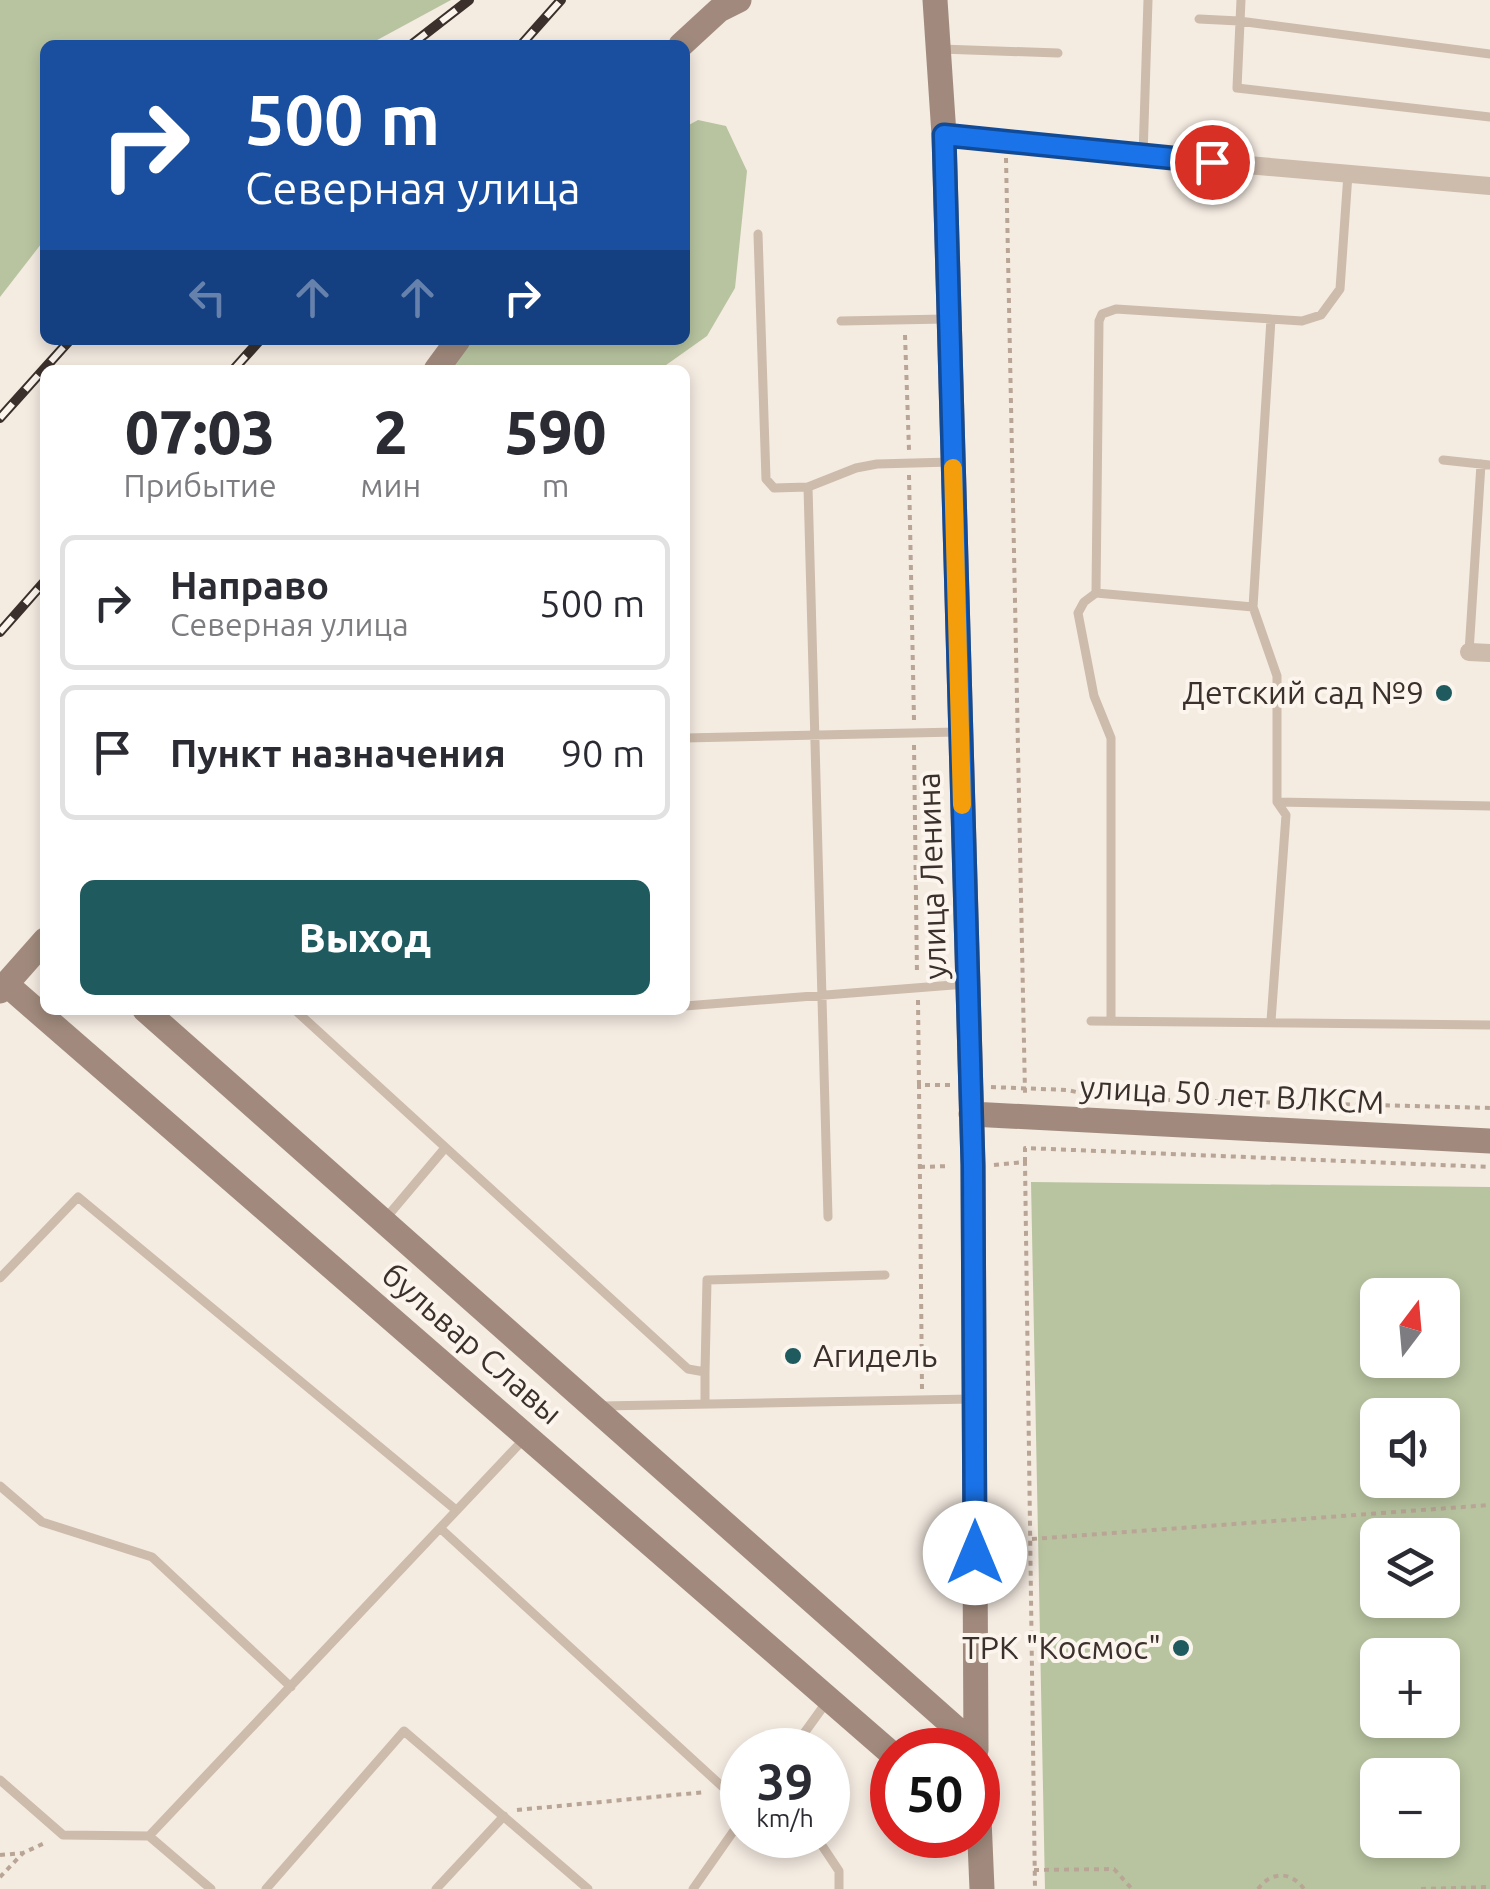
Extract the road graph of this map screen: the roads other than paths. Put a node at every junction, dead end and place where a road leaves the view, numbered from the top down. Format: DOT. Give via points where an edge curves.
graph roads {
  1 [pos="739,0"];
  2 [pos="935,0"];
  3 [pos="1148,0"];
  4 [pos="1242,0"];
  5 [pos="1199,19"];
  6 [pos="1239,20"];
  7 [pos="686,40"];
  8 [pos="938,49"];
  9 [pos="1058,53"];
  10 [pos="1490,54"];
  11 [pos="1490,117"];
  12 [pos="944,135"];
  13 [pos="1143,156"];
  14 [pos="1348,174"];
  15 [pos="1490,186"];
  16 [pos="758,234"];
  17 [pos="949,318"];
  18 [pos="1271,319"];
  19 [pos="841,320"];
  20 [pos="1443,460"];
  21 [pos="953,462"];
  22 [pos="1486,465"];
  23 [pos="808,487"];
  24 [pos="1096,593"];
  25 [pos="1253,607"];
  26 [pos="1468,652"];
  27 [pos="1490,653"];
  28 [pos="960,732"];
  29 [pos="814,735"];
  30 [pos="690,738"];
  31 [pos="1277,802"];
  32 [pos="1490,806"];
  33 [pos="40,946"];
  34 [pos="968,984"];
  35 [pos="3,988"];
  36 [pos="822,995"];
  37 [pos="690,1006"];
  38 [pos="152,1015"];
  39 [pos="300,1015"];
  40 [pos="1091,1021"];
  41 [pos="1111,1021"];
  42 [pos="1271,1021"];
  43 [pos="1490,1025"];
  44 [pos="971,1114"];
  45 [pos="1490,1141"];
  46 [pos="446,1148"];
  47 [pos="828,1217"];
  48 [pos="384,1221"];
  49 [pos="886,1276"];
  50 [pos="0,1278"];
  51 [pos="704,1372"];
  52 [pos="974,1399"];
  53 [pos="704,1404"];
  54 [pos="592,1406"];
  55 [pos="528,1435"];
  56 [pos="0,1486"];
  57 [pos="456,1510"];
  58 [pos="440,1528"];
  59 [pos="291,1688"];
  60 [pos="828,1700"];
  61 [pos="808,1728"];
  62 [pos="954,1728"];
  63 [pos="976,1728"];
  64 [pos="870,1735"];
  65 [pos="0,1780"];
  66 [pos="720,1785"];
  67 [pos="501,1814"];
  68 [pos="149,1836"];
  69 [pos="720,1850"];
  70 [pos="830,1858"];
  71 [pos="980,1858"];
  72 [pos="211,1889"];
  73 [pos="266,1889"];
  74 [pos="436,1889"];
  75 [pos="588,1889"];
  76 [pos="693,1889"];
  77 [pos="838,1889"];
  78 [pos="982,1889"];
  1 -- 7 [label="street"];
  2 -- 8 [label="street, улица Ленина"];
  3 -- 13 [label="lane"];
  4 -- 6 [label="lane"];
  5 -- 6 [label="lane"];
  6 -- 10 [label="lane"];
  6 -- 11 [label="lane" via="1237,88"];
  8 -- 9 [label="lane"];
  8 -- 12 [label="street, улица Ленина"];
  12 -- 13 [label="street"];
  12 -- 17 [label="street, улица Ленина"];
  13 -- 14 [label="street"];
  14 -- 15 [label="street"];
  14 -- 18 [label="lane" via="1335,300 1322,316"];
  16 -- 23 [label="lane" via="766,479 774,488"];
  17 -- 19 [label="lane"];
  17 -- 21 [label="street, улица Ленина"];
  18 -- 24 [label="lane" via="1116,309 1102,314"];
  18 -- 25 [label="lane"];
  20 -- 22 [label="lane"];
  21 -- 23 [label="lane" via="856,468"];
  21 -- 28 [label="street, улица Ленина"];
  22 -- 26 [label="lane"];
  23 -- 29 [label="lane"];
  24 -- 25 [label="lane"];
  24 -- 41 [label="lane" via="1078,613 1094,696 1111,738"];
  25 -- 31 [label="lane" via="1277,676"];
  26 -- 27 [label="street"];
  28 -- 29 [label="lane"];
  28 -- 34 [label="street, улица Ленина"];
  29 -- 30 [label="lane"];
  29 -- 36 [label="lane"];
  31 -- 32 [label="lane"];
  31 -- 42 [label="lane" via="1286,815"];
  33 -- 35 [label="street"];
  34 -- 36 [label="lane"];
  34 -- 44 [label="street, улица Ленина"];
  35 -- 55 [label="street, бульвар Славы"];
  36 -- 37 [label="lane"];
  36 -- 47 [label="lane"];
  38 -- 48 [label="street, бульвар Славы"];
  39 -- 46 [label="lane"];
  40 -- 41 [label="lane"];
  41 -- 42 [label="lane"];
  42 -- 43 [label="lane"];
  44 -- 45 [label="street, улица 50 лет ВЛКСМ"];
  44 -- 52 [label="street, улица Ленина"];
  46 -- 48 [label="lane"];
  46 -- 51 [label="lane" via="688,1368"];
  48 -- 54 [label="street, бульвар Славы"];
  49 -- 51 [label="lane" via="707,1280"];
  50 -- 57 [label="lane" via="78,1197"];
  51 -- 53 [label="lane"];
  52 -- 53 [label="lane"];
  52 -- 63 [label="street, улица Ленина"];
  53 -- 54 [label="lane"];
  54 -- 62 [label="street, бульвар Славы"];
  55 -- 57 [label="lane"];
  55 -- 60 [label="street, бульвар Славы"];
  56 -- 59 [label="lane" via="42,1522 152,1557"];
  57 -- 58 [label="lane"];
  58 -- 59 [label="lane"];
  58 -- 66 [label="lane"];
  59 -- 68 [label="lane"];
  60 -- 61 [label="lane"];
  60 -- 64 [label="street, бульвар Славы"];
  65 -- 68 [label="lane" via="63,1835"];
  67 -- 73 [label="lane" via="404,1731"];
  67 -- 74 [label="lane"];
  67 -- 75 [label="lane"];
  68 -- 72 [label="lane"];
  69 -- 76 [label="lane"];
  70 -- 77 [label="lane" via="839,1872"];
  71 -- 78 [label="street"];
}
